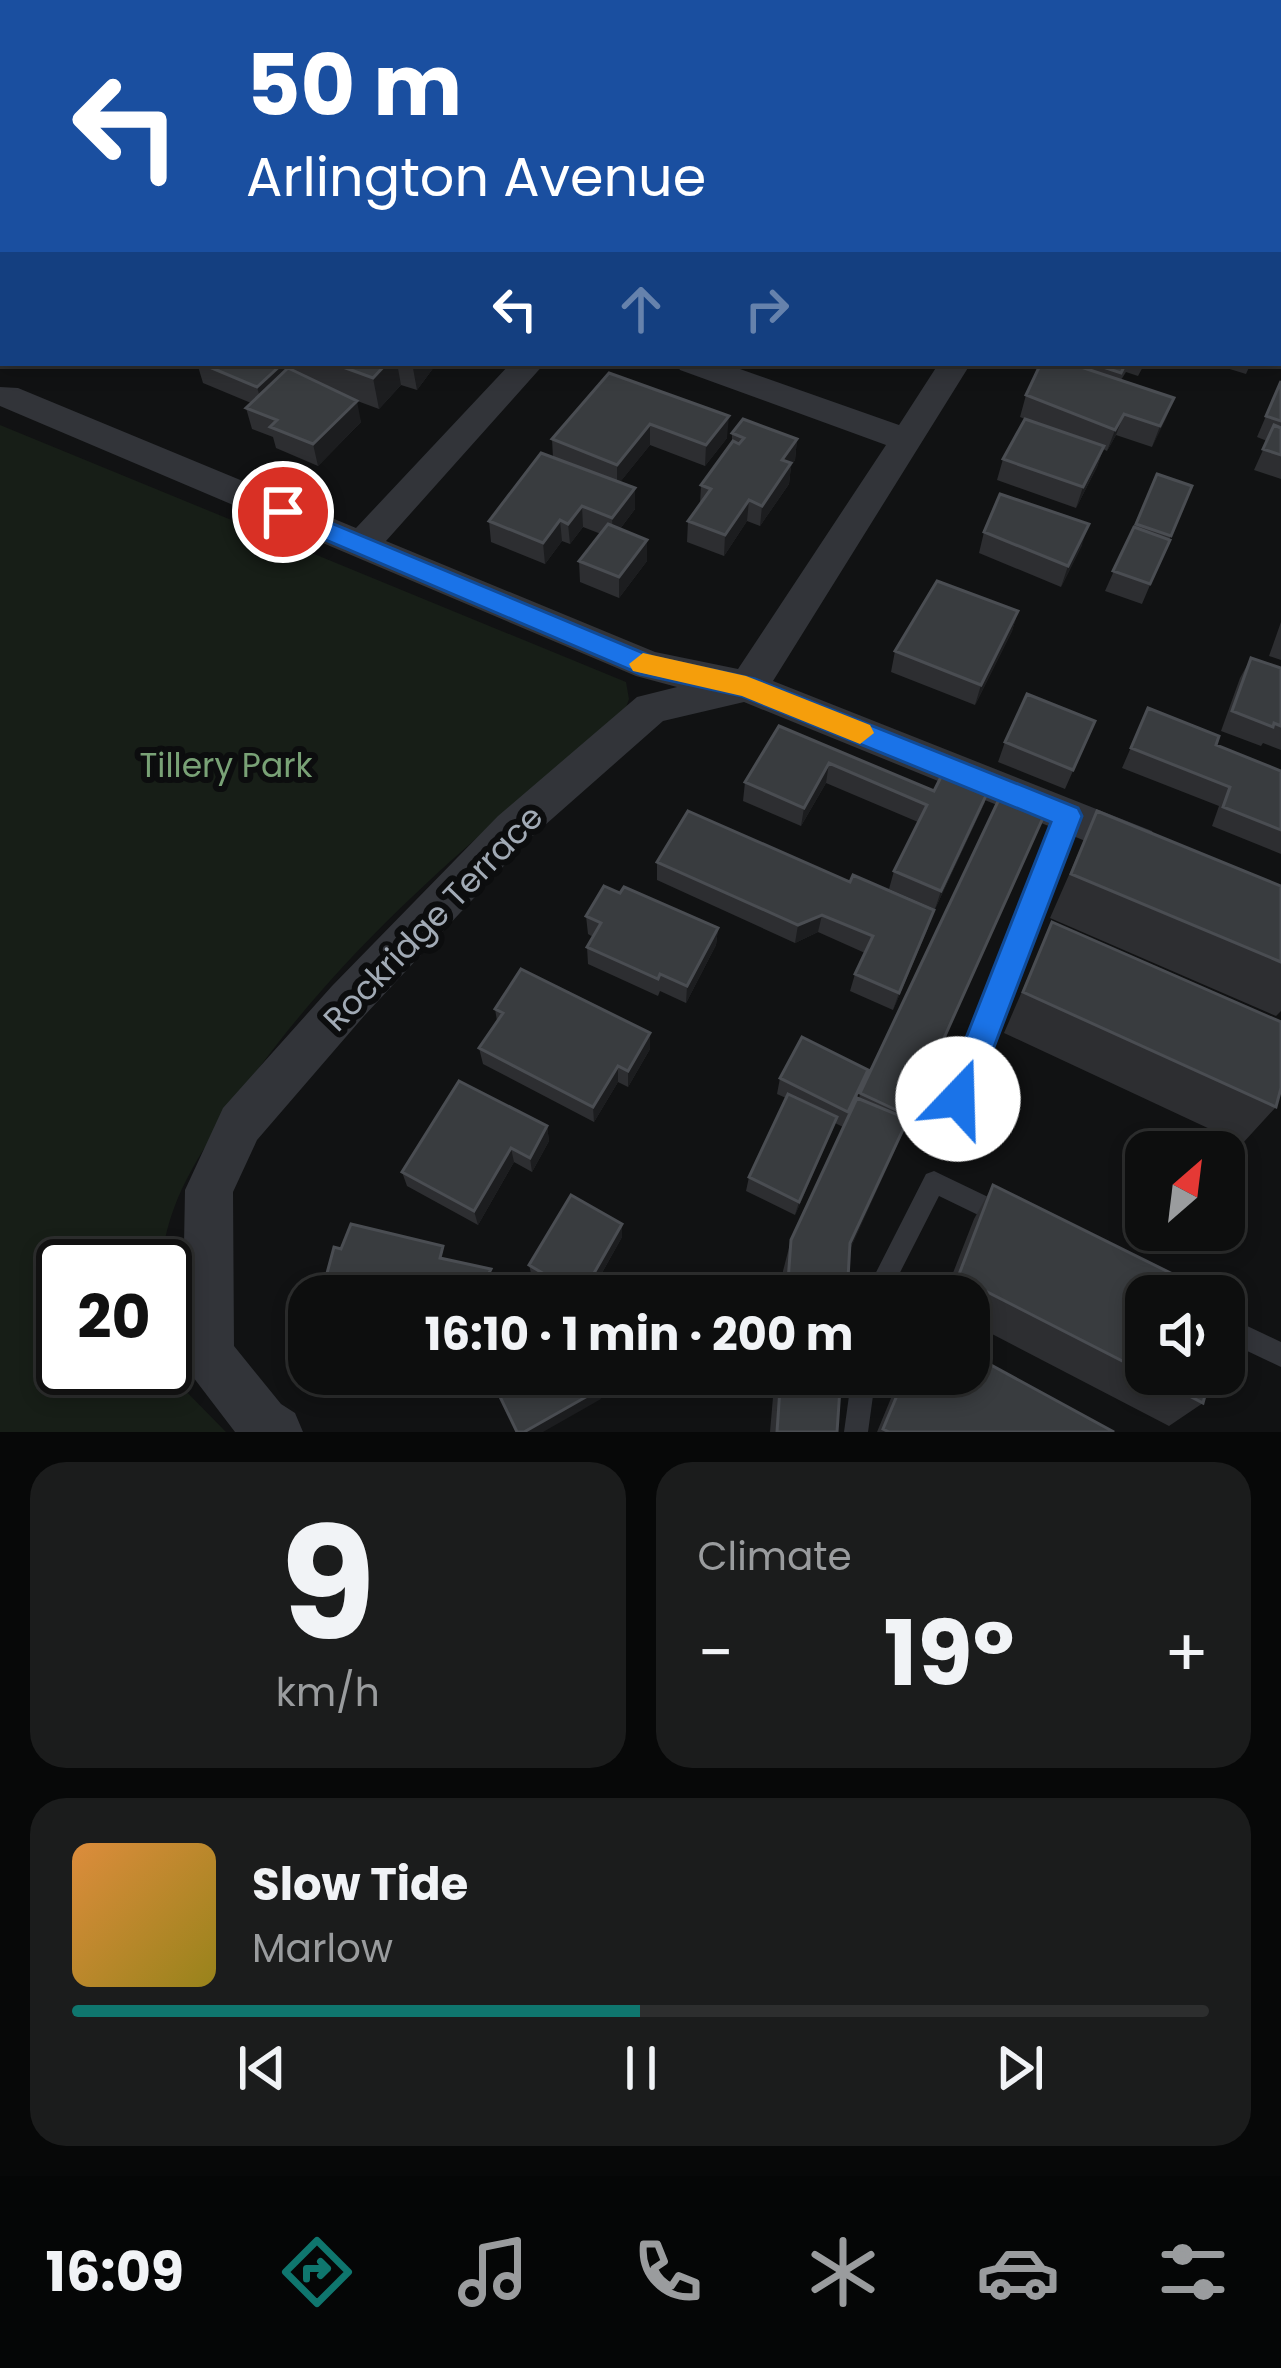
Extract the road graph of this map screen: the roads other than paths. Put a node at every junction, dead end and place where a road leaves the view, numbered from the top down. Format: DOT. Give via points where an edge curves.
graph roads {
  1 [pos="526,366"];
  2 [pos="699,366"];
  3 [pos="953,366"];
  4 [pos="7,396"];
  5 [pos="907,440"];
  6 [pos="362,545"];
  7 [pos="746,686"];
  8 [pos="1068,816"];
  9 [pos="1174,859"];
  10 [pos="958,1099"];
  11 [pos="1017,1223"];
  12 [pos="886,1275"];
  13 [pos="1245,1337"];
  14 [pos="1281,1355"];
  15 [pos="861,1395"];
  16 [pos="276,1432"];
  17 [pos="856,1432"];
  1 -- 6 [label="street"];
  2 -- 5 [label="street"];
  3 -- 5 [label="street"];
  4 -- 6 [label="street"];
  5 -- 7 [label="street"];
  6 -- 7 [label="street" via="649,666"];
  7 -- 8 [label="street"];
  7 -- 16 [label="street, Rockridge Terrace" via="651,708 513,828 240,1124 209,1190 208,1355"];
  8 -- 9 [label="street"];
  8 -- 10 [label="lane"];
  11 -- 12 [label="lane" via="934,1182"];
  13 -- 14 [label="lane"];
  15 -- 17 [label="lane"];
}
